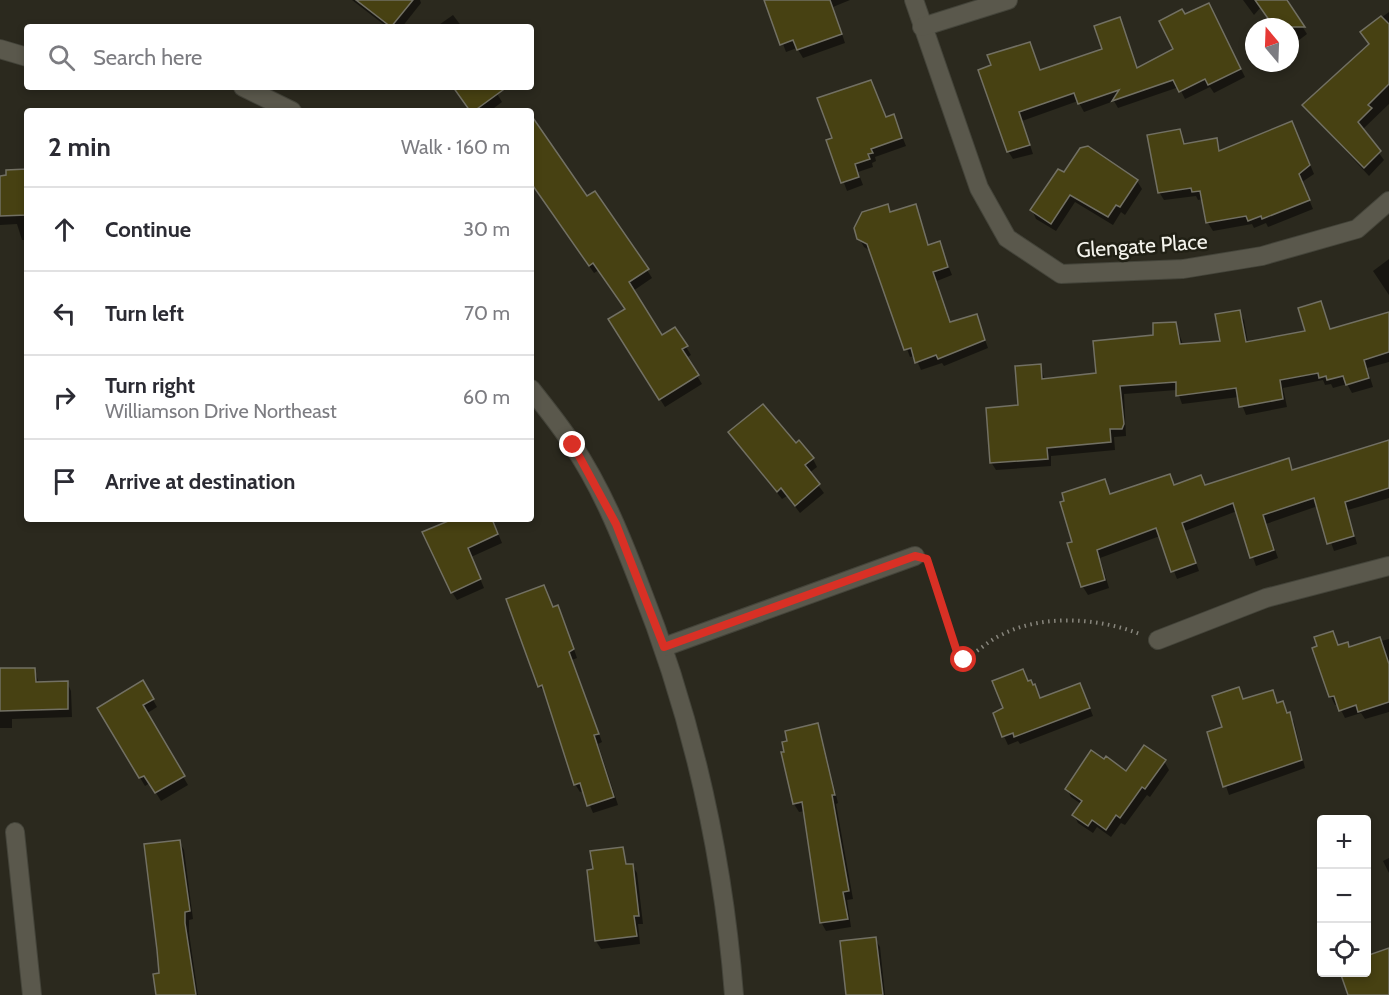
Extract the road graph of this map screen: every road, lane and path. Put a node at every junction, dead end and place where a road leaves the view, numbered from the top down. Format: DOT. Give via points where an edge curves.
graph roads {
  1 [pos="914,0"];
  2 [pos="1008,0"];
  3 [pos="922,27"];
  4 [pos="0,50"];
  5 [pos="24,56"];
  6 [pos="249,90"];
  7 [pos="286,108"];
  8 [pos="1389,201"];
  9 [pos="534,393"];
  10 [pos="915,556"];
  11 [pos="1389,566"];
  12 [pos="1158,640"];
  13 [pos="664,647"];
  14 [pos="15,832"];
  15 [pos="32,995"];
  16 [pos="734,995"];
  1 -- 3 [label="street, Glengate Place"];
  2 -- 3 [label="street"];
  3 -- 8 [label="street, Glengate Place" via="979,188 1007,238 1061,274 1183,269 1262,256 1357,229"];
  4 -- 5 [label="street"];
  6 -- 7 [label="street"];
  9 -- 13 [label="street" via="573,445 616,524"];
  10 -- 12 [label="path" via="927,559 958,655 964,660 1000,635 1046,621 1117,625"];
  10 -- 13 [label="street"];
  11 -- 12 [label="street" via="1266,598"];
  13 -- 16 [label="street" via="704,784 729,931"];
  14 -- 15 [label="street"];
}
